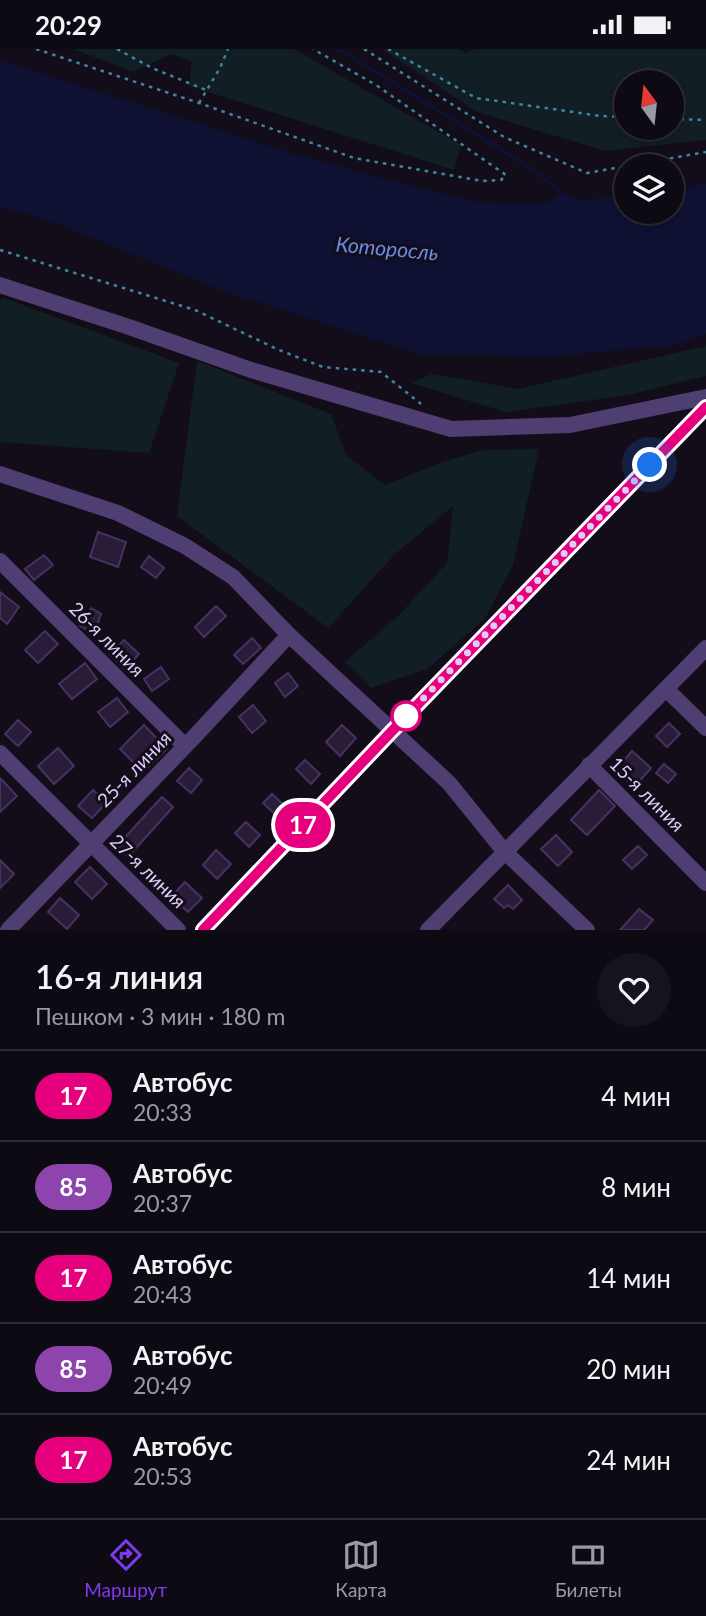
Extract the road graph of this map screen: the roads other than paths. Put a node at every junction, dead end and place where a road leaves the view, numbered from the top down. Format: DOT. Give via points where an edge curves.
graph roads {
  1 [pos="0,285"];
  2 [pos="706,397"];
  3 [pos="706,407"];
  4 [pos="0,474"];
  5 [pos="0,561"];
  6 [pos="289,635"];
  7 [pos="706,648"];
  8 [pos="666,689"];
  9 [pos="706,728"];
  10 [pos="393,730"];
  11 [pos="185,746"];
  12 [pos="0,753"];
  13 [pos="589,765"];
  14 [pos="91,845"];
  15 [pos="504,851"];
  16 [pos="706,883"];
  17 [pos="8,930"];
  18 [pos="178,930"];
  19 [pos="203,930"];
  20 [pos="428,930"];
  21 [pos="587,930"];
  1 -- 2 [label="street" via="251,370 451,429 570,425"];
  3 -- 10 [label="street"];
  4 -- 6 [label="street" via="118,513 185,546 233,577"];
  5 -- 11 [label="street, 26-я линия"];
  6 -- 10 [label="street"];
  6 -- 11 [label="street, 25-я линия"];
  7 -- 8 [label="street"];
  8 -- 9 [label="street"];
  8 -- 13 [label="street"];
  10 -- 15 [label="street" via="449,783"];
  10 -- 19 [label="street"];
  11 -- 14 [label="street, 25-я линия"];
  12 -- 14 [label="street, 27-я линия"];
  13 -- 15 [label="street"];
  13 -- 16 [label="street, 15-я линия"];
  14 -- 17 [label="street, 25-я линия"];
  14 -- 18 [label="street, 27-я линия"];
  15 -- 20 [label="street"];
  15 -- 21 [label="street"];
}
